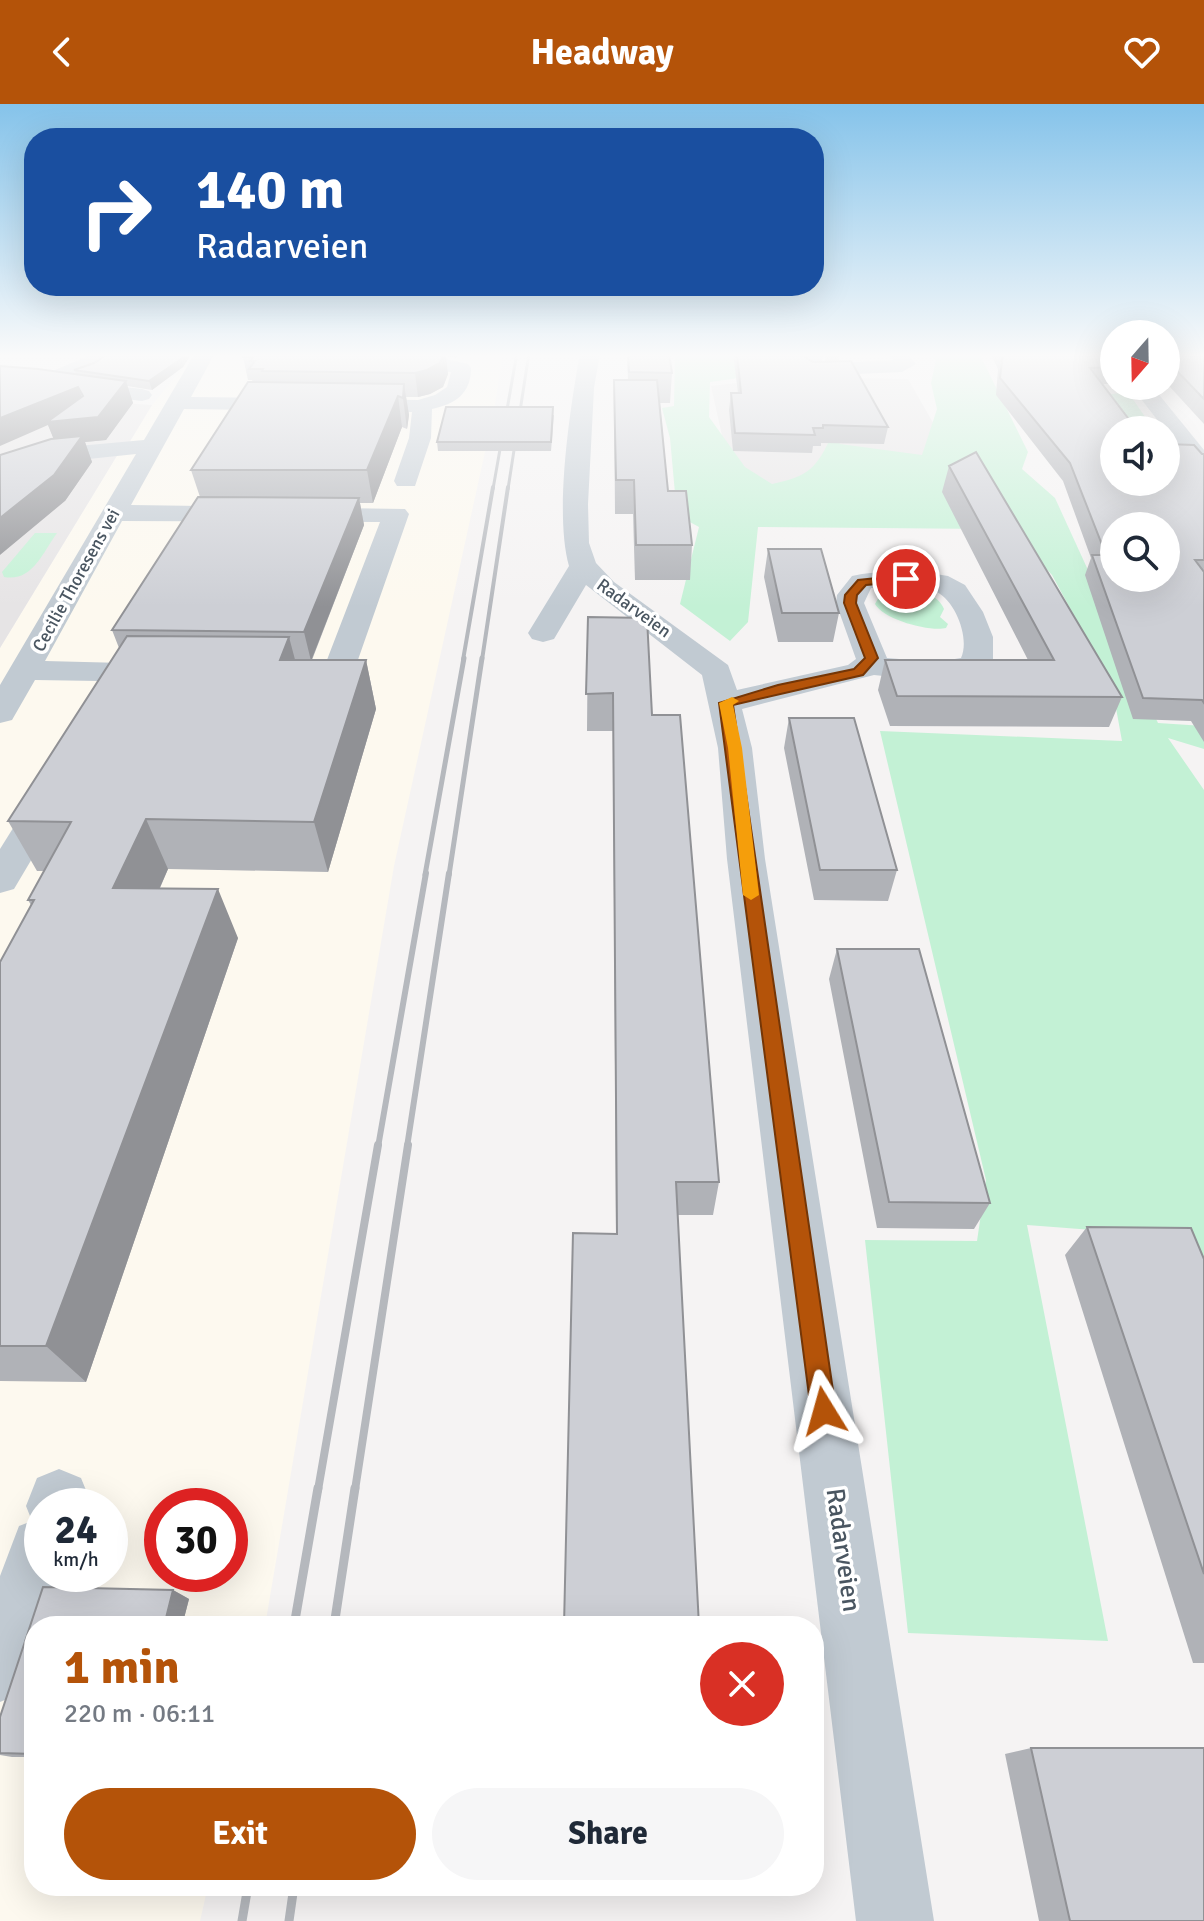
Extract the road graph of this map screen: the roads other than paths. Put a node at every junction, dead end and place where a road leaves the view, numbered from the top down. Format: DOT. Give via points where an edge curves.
graph roads {
  1 [pos="157,438"];
  2 [pos="420,438"];
  3 [pos="581,438"];
  4 [pos="1182,438"];
  5 [pos="153,446"];
  6 [pos="1204,465"];
  7 [pos="9,473"];
  8 [pos="406,481"];
  9 [pos="189,505"];
  10 [pos="113,513"];
  11 [pos="172,542"];
  12 [pos="583,566"];
  13 [pos="543,633"];
  14 [pos="868,665"];
  15 [pos="26,670"];
  16 [pos="183,673"];
  17 [pos="260,673"];
  18 [pos="726,703"];
  19 [pos="3,704"];
  20 [pos="69,764"];
  21 [pos="0,880"];
  22 [pos="27,1592"];
  23 [pos="0,1668"];
  24 [pos="895,1921"];
  1 -- 5 [label="street, Cecilie Thoresens vei"];
  2 -- 8 [label="street"];
  3 -- 12 [label="street, Radarveien" via="576,543"];
  4 -- 6 [label="street"];
  5 -- 7 [label="street" via="56,455"];
  5 -- 10 [label="street, Cecilie Thoresens vei"];
  9 -- 10 [label="street"];
  9 -- 11 [label="street"];
  9 -- 17 [label="street" via="396,514 337,674"];
  10 -- 15 [label="street, Cecilie Thoresens vei"];
  12 -- 13 [label="street"];
  12 -- 18 [label="street, Radarveien" via="604,588 717,672"];
  14 -- 14 [label="street" via="872,658 850,603 862,582 937,583 950,587 965,603 981,649 972,665 932,670"];
  14 -- 18 [label="street" via="858,672"];
  15 -- 16 [label="street"];
  15 -- 19 [label="street, Cecilie Thoresens vei"];
  18 -- 24 [label="street, Radarveien"];
  20 -- 21 [label="street"];
  22 -- 23 [label="street"];
}
